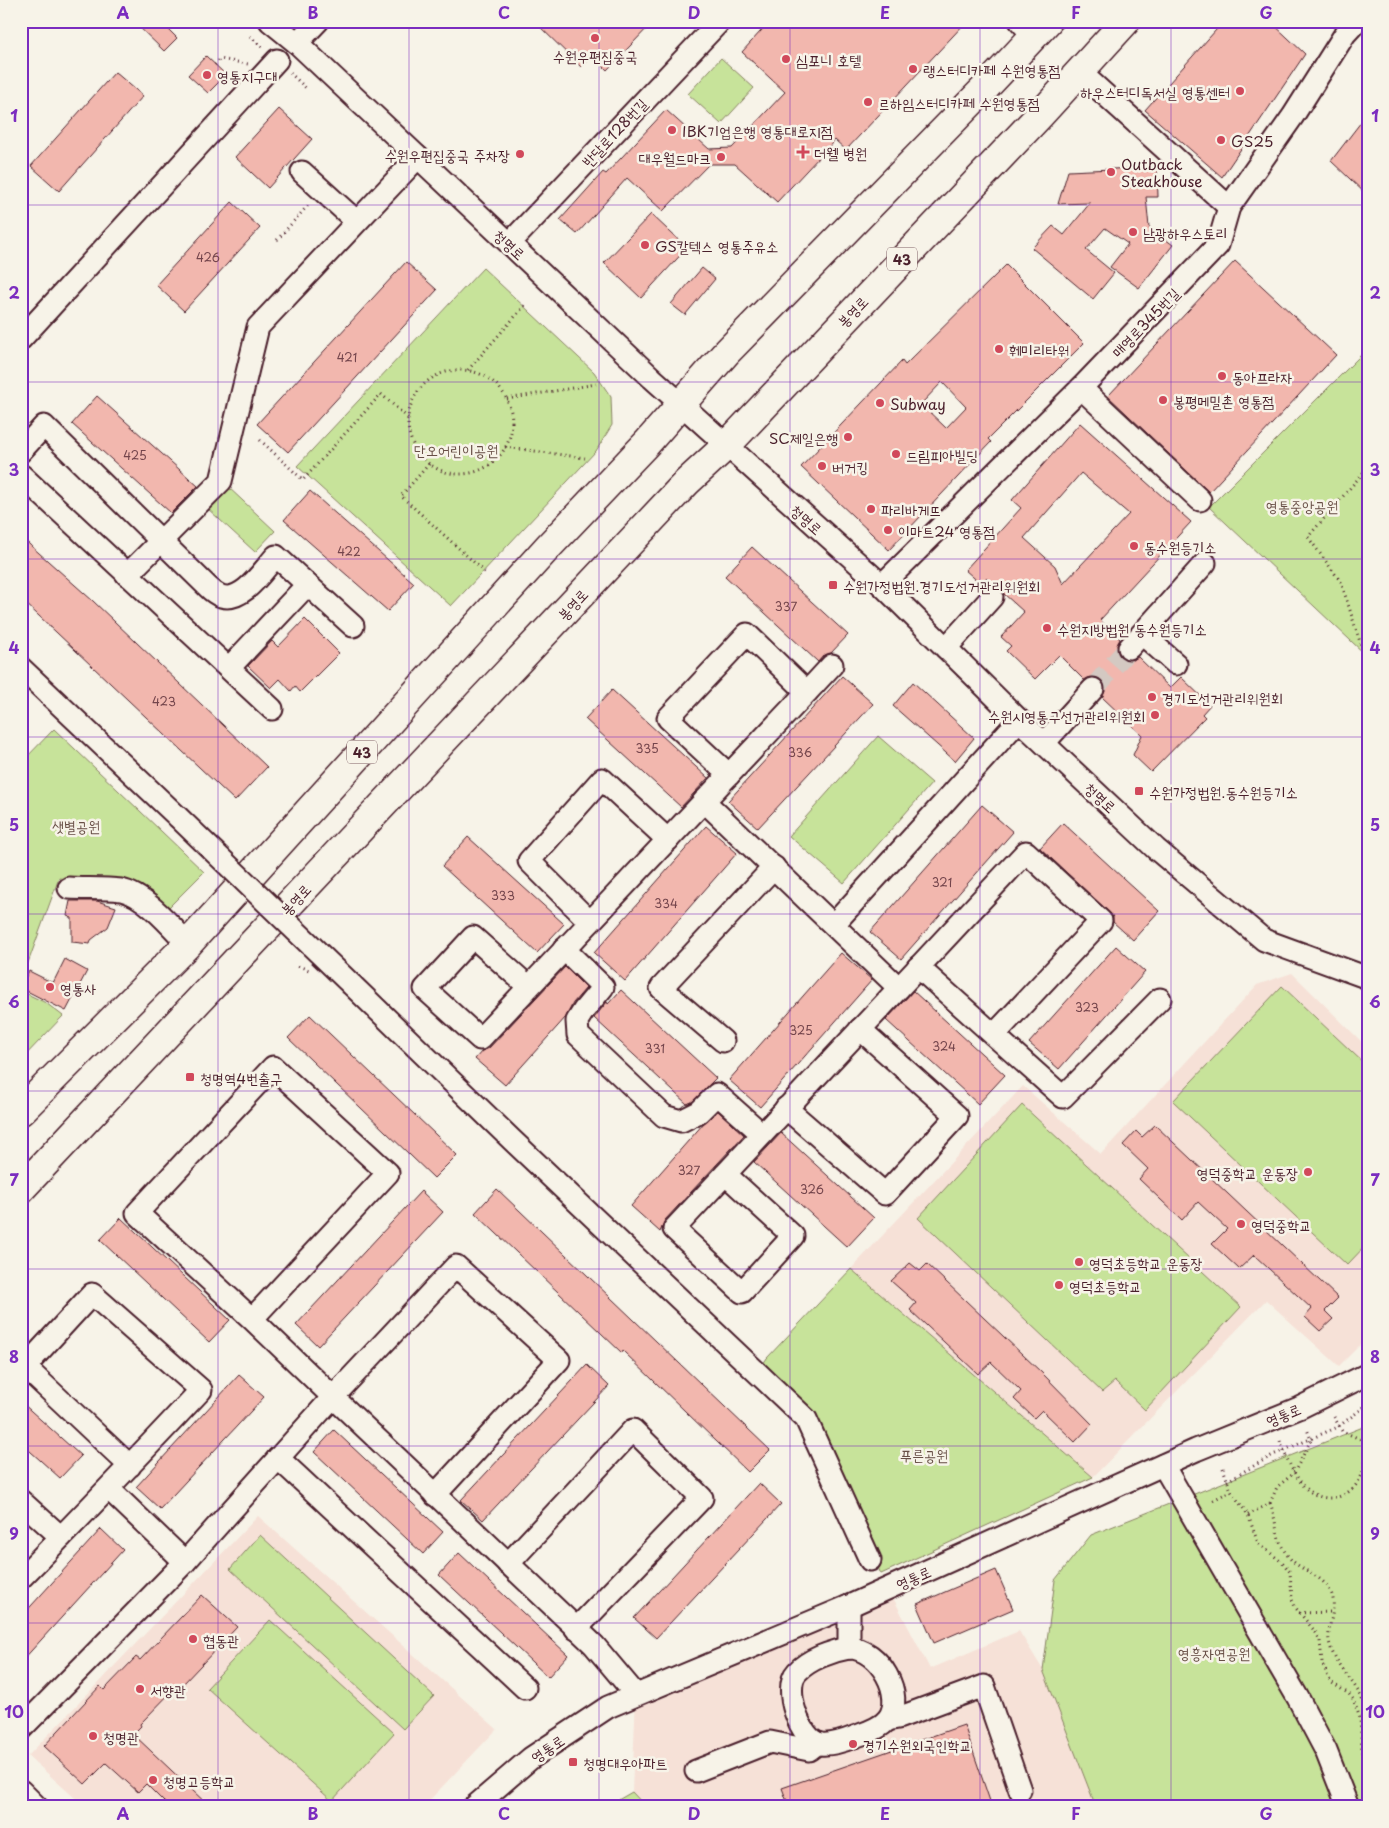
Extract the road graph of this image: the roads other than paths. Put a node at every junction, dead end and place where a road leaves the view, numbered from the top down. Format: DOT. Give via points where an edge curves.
graph roads {
  1 [pos="270,21"];
  2 [pos="318,21"];
  3 [pos="720,21"];
  4 [pos="1126,21"];
  5 [pos="1357,21"];
  6 [pos="1034,26"];
  7 [pos="297,44"];
  8 [pos="277,60"];
  9 [pos="1080,72"];
  10 [pos="418,158"];
  11 [pos="302,172"];
  12 [pos="1229,207"];
  13 [pos="356,221"];
  14 [pos="510,243"];
  15 [pos="21,339"];
  16 [pos="1081,388"];
  17 [pos="681,405"];
  18 [pos="726,446"];
  19 [pos="21,451"];
  20 [pos="21,475"];
  21 [pos="1200,500"];
  22 [pos="162,541"];
  23 [pos="1206,563"];
  24 [pos="127,575"];
  25 [pos="307,585"];
  26 [pos="882,585"];
  27 [pos="992,597"];
  28 [pos="353,626"];
  29 [pos="946,648"];
  30 [pos="1176,664"];
  31 [pos="832,665"];
  32 [pos="21,668"];
  33 [pos="229,668"];
  34 [pos="1093,689"];
  35 [pos="807,692"];
  36 [pos="272,710"];
  37 [pos="1019,720"];
  38 [pos="1044,743"];
  39 [pos="729,775"];
  40 [pos="704,801"];
  41 [pos="668,840"];
  42 [pos="774,867"];
  43 [pos="69,888"];
  44 [pos="590,922"];
  45 [pos="834,924"];
  46 [pos="188,944"];
  47 [pos="564,949"];
  48 [pos="918,967"];
  49 [pos="1368,978"];
  50 [pos="529,987"];
  51 [pos="899,988"];
  52 [pos="1160,999"];
  53 [pos="860,1029"];
  54 [pos="994,1035"];
  55 [pos="723,1041"];
  56 [pos="786,1108"];
  57 [pos="21,1111"];
  58 [pos="762,1134"];
  59 [pos="725,1174"];
  60 [pos="21,1189"];
  61 [pos="252,1319"];
  62 [pos="1368,1374"];
  63 [pos="333,1398"];
  64 [pos="278,1458"];
  65 [pos="1162,1465"];
  66 [pos="130,1466"];
  67 [pos="109,1488"];
  68 [pos="435,1495"];
  69 [pos="21,1501"];
  70 [pos="61,1537"];
  71 [pos="870,1560"];
  72 [pos="185,1562"];
  73 [pos="508,1564"];
  74 [pos="21,1578"];
  75 [pos="849,1606"];
  76 [pos="576,1629"];
  77 [pos="849,1648"];
  78 [pos="526,1688"];
  79 [pos="636,1695"];
  80 [pos="24,1720"];
  81 [pos="887,1720"];
  82 [pos="818,1744"];
  83 [pos="696,1771"];
  84 [pos="1020,1790"];
  85 [pos="21,1791"];
  86 [pos="37,1807"];
  87 [pos="474,1807"];
  88 [pos="1348,1807"];
  1 -- 7 [label="street, 청명로"];
  2 -- 7 [label="street"];
  3 -- 14 [label="street, 반달로128번길"];
  4 -- 9 [label="main road, 봉영로 / 43"];
  5 -- 12 [label="street, 매영로345번길" via="1345,34"];
  6 -- 17 [label="main road, 43"];
  7 -- 10 [label="street, 청명로"];
  8 -- 15 [label="street"];
  9 -- 12 [label="street"];
  9 -- 18 [label="main road, 봉영로 / 43"];
  10 -- 13 [label="street"];
  10 -- 14 [label="street, 청명로"];
  11 -- 13 [label="street"];
  12 -- 16 [label="street, 매영로345번길" via="1218,245"];
  13 -- 22 [label="street" via="258,327 221,481"];
  14 -- 17 [label="street, 청명로"];
  16 -- 21 [label="street"];
  16 -- 26 [label="street, 매영로345번길"];
  17 -- 18 [label="street, 청명로"];
  17 -- 46 [label="main road, 43"];
  18 -- 26 [label="street, 청명로"];
  18 -- 60 [label="main road, 봉영로 / 43" via="687,482"];
  19 -- 22 [label="street" via="44,426"];
  20 -- 24 [label="street"];
  22 -- 24 [label="street"];
  22 -- 25 [label="street" via="219,596 231,597 241,592 276,556"];
  23 -- 30 [label="street" via="1136,641"];
  24 -- 33 [label="street"];
  25 -- 28 [label="street"];
  25 -- 33 [label="street"];
  26 -- 29 [label="street, 청명로"];
  27 -- 29 [label="street"];
  29 -- 37 [label="street, 청명로"];
  31 -- 35 [label="street"];
  32 -- 71 [label="street, bridge" via="806,1419"];
  33 -- 36 [label="street"];
  34 -- 38 [label="street"];
  35 -- 39 [label="street"];
  35 -- 39 [label="street" via="746,634 668,718"];
  37 -- 38 [label="street, 청명로"];
  37 -- 45 [label="street"];
  38 -- 49 [label="street, 청명로" via="1156,848 1264,940"];
  39 -- 40 [label="street"];
  40 -- 41 [label="street"];
  40 -- 42 [label="street"];
  41 -- 44 [label="street"];
  41 -- 44 [label="street" via="602,779 528,861"];
  42 -- 45 [label="street"];
  42 -- 55 [label="street" via="661,988"];
  43 -- 46 [label="street" via="122,890 136,896"];
  44 -- 47 [label="street"];
  45 -- 51 [label="street"];
  46 -- 57 [label="main road, 43"];
  47 -- 50 [label="street"];
  47 -- 58 [label="street" via="604,987 577,1021 578,1036 664,1116 681,1121 699,1112 716,1094"];
  48 -- 51 [label="street"];
  48 -- 54 [label="street"];
  48 -- 54 [label="street" via="1026,852 1101,921"];
  50 -- 50 [label="street" via="474,937 425,989 480,1039"];
  51 -- 53 [label="street"];
  52 -- 54 [label="street" via="1062,1097"];
  53 -- 56 [label="street"];
  53 -- 56 [label="street" via="957,1116 892,1187 885,1194"];
  56 -- 58 [label="street"];
  58 -- 59 [label="street"];
  59 -- 59 [label="street" via="793,1236 742,1292 674,1229"];
  61 -- 61 [label="street" via="137,1213 273,1067 388,1173"];
  61 -- 63 [label="street"];
  62 -- 65 [label="street, 영통로" via="1299,1408"];
  63 -- 64 [label="street"];
  63 -- 68 [label="street"];
  63 -- 68 [label="street" via="456,1266 559,1360"];
  64 -- 72 [label="street"];
  64 -- 78 [label="street"];
  65 -- 75 [label="street, 영통로"];
  65 -- 88 [label="street" via="1298,1698 1326,1751"];
  66 -- 66 [label="street" via="201,1390 92,1294 25,1367"];
  66 -- 67 [label="street"];
  67 -- 70 [label="street"];
  67 -- 72 [label="street"];
  68 -- 73 [label="street"];
  69 -- 70 [label="street"];
  70 -- 74 [label="street"];
  72 -- 80 [label="street"];
  73 -- 76 [label="street"];
  73 -- 76 [label="street" via="633,1430 702,1498"];
  75 -- 77 [label="street"];
  75 -- 79 [label="street, 영통로"];
  76 -- 79 [label="street" via="594,1645"];
  77 -- 81 [label="street" via="857,1648 872,1656 883,1668 890,1682 893,1700 893,1711"];
  77 -- 82 [label="street" via="810,1663 796,1673 791,1686 792,1703 798,1719"];
  79 -- 87 [label="street, 영통로" via="608,1707 531,1758"];
  81 -- 82 [label="street" via="874,1729 842,1741"];
  81 -- 84 [label="street" via="984,1686"];
  82 -- 83 [label="street" via="809,1750 770,1742"];
  85 -- 86 [label="street"];
}
